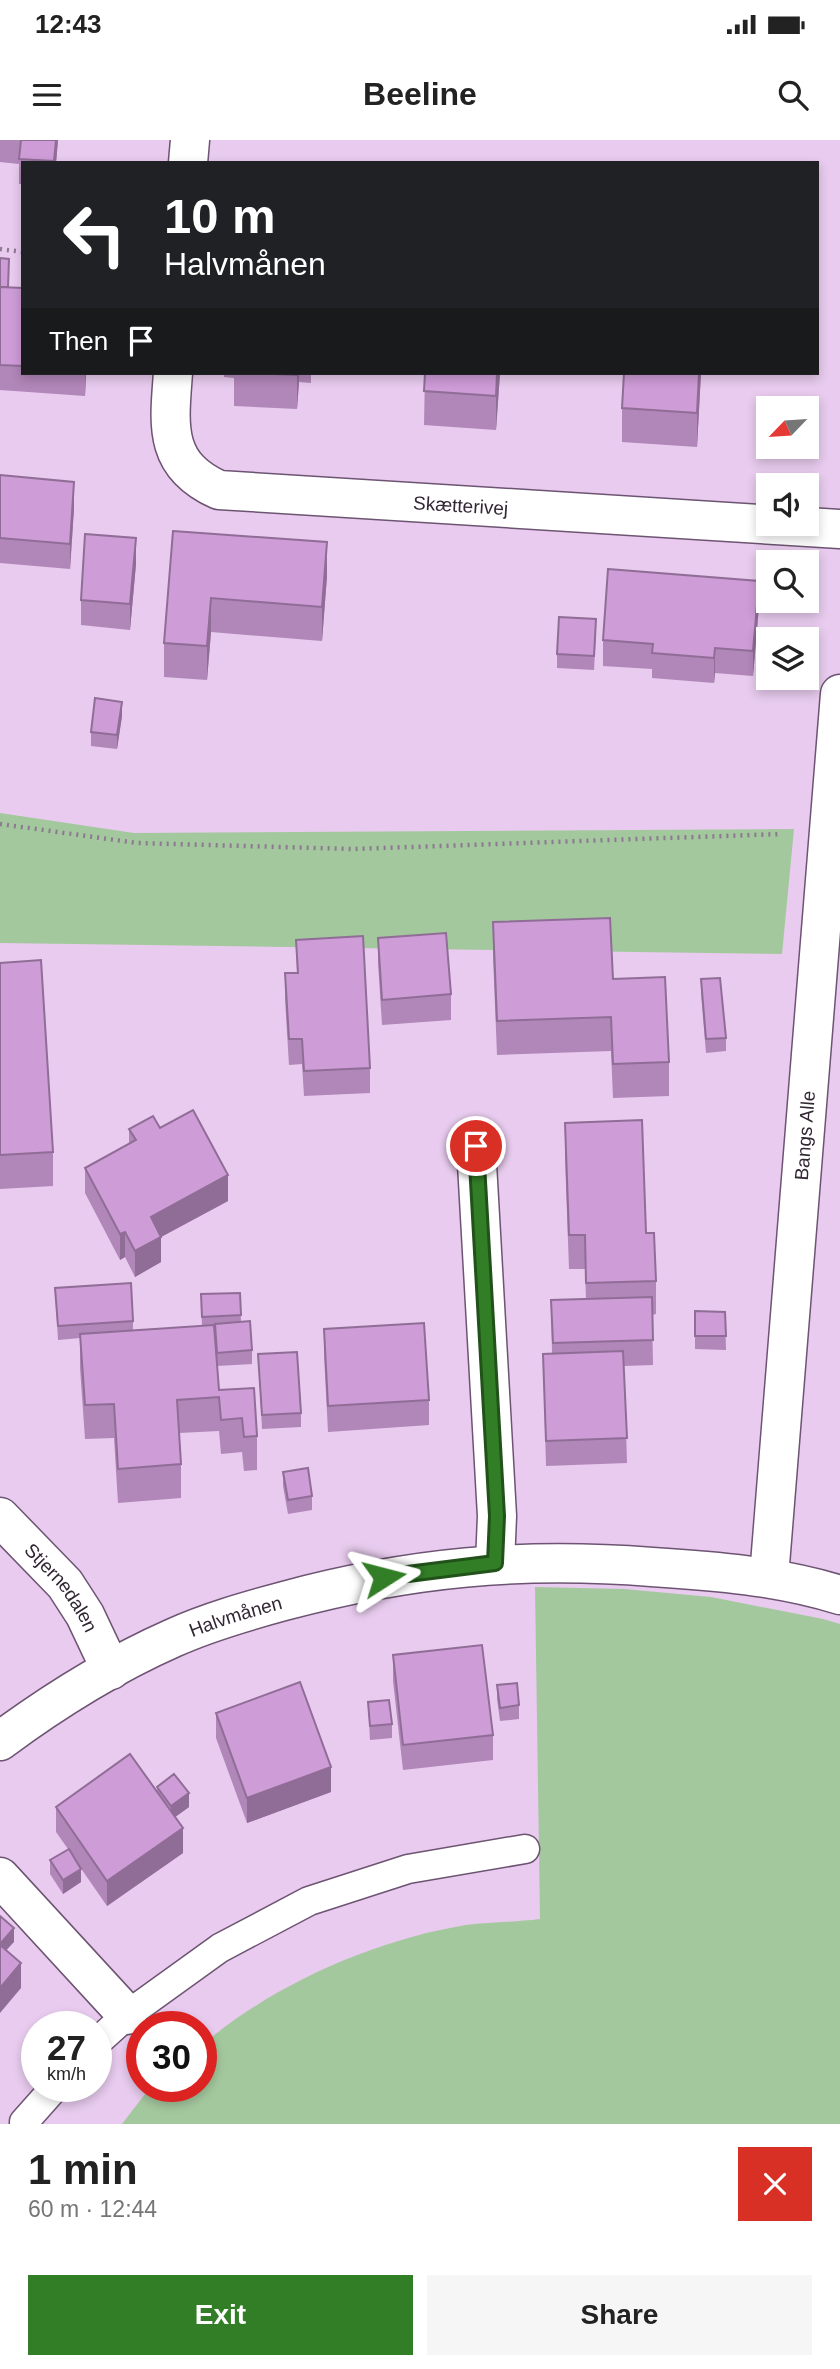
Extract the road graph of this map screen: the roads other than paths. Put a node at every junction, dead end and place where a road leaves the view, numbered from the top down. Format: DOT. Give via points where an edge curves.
graph roads {
  1 [pos="190,140"];
  2 [pos="188,161"];
  3 [pos="173,375"];
  4 [pos="840,530"];
  5 [pos="840,694"];
  6 [pos="835,833"];
  7 [pos="476,1146"];
  8 [pos="0,1517"];
  9 [pos="495,1563"];
  10 [pos="769,1577"];
  11 [pos="840,1595"];
  12 [pos="111,1670"];
  13 [pos="0,1741"];
  14 [pos="525,1849"];
  15 [pos="0,1877"];
  16 [pos="133,2011"];
  17 [pos="126,2014"];
  18 [pos="126,2016"];
  19 [pos="112,2029"];
  20 [pos="42,2102"];
  21 [pos="24,2122"];
  1 -- 2 [label="street"];
  3 -- 4 [label="street, Skætterivej" via="169,423 179,456 200,481 219,489"];
  5 -- 6 [label="street, Bangs Alle"];
  6 -- 10 [label="street, Bangs Alle"];
  7 -- 9 [label="street" via="497,1516"];
  8 -- 12 [label="street, Stjernedalen" via="65,1584"];
  9 -- 10 [label="street, Halvmånen" via="627,1565"];
  9 -- 12 [label="street, Halvmånen" via="384,1577 247,1611 174,1637"];
  10 -- 11 [label="street, Halvmånen"];
  12 -- 13 [label="street, Halvmånen"];
  14 -- 16 [label="lane" via="408,1869 309,1901 220,1948"];
  15 -- 17 [label="street"];
  18 -- 19 [label="lane"];
  20 -- 21 [label="lane"];
}
